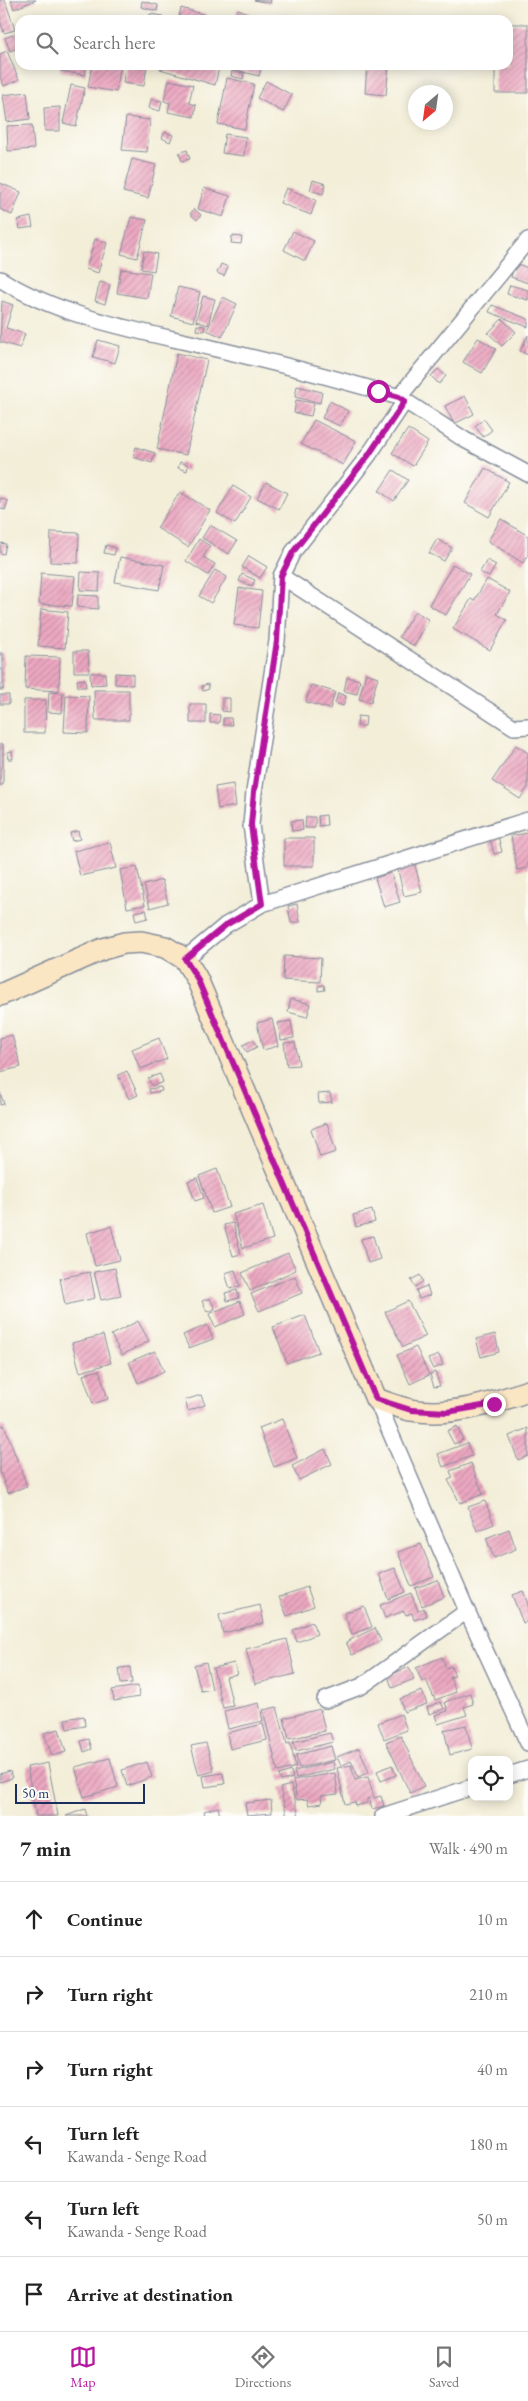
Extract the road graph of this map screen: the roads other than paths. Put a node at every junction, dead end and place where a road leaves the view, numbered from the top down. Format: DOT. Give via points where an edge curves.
graph roads {
  1 [pos="528,240"];
  2 [pos="0,279"];
  3 [pos="402,399"];
  4 [pos="528,474"];
  5 [pos="281,576"];
  6 [pos="528,726"];
  7 [pos="528,820"];
  8 [pos="262,904"];
  9 [pos="185,959"];
  10 [pos="0,995"];
  11 [pos="528,1391"];
  12 [pos="376,1399"];
  13 [pos="467,1611"];
  14 [pos="325,1700"];
  15 [pos="528,1743"];
  16 [pos="528,1769"];
  17 [pos="513,1774"];
  18 [pos="468,1788"];
  19 [pos="383,1816"];
  1 -- 3 [label="street"];
  2 -- 3 [label="street" via="59,309 102,322 318,372"];
  3 -- 4 [label="street" via="465,440"];
  3 -- 5 [label="street" via="368,456 293,552"];
  5 -- 6 [label="street" via="514,727"];
  5 -- 8 [label="street" via="277,641 251,825"];
  7 -- 8 [label="street"];
  8 -- 9 [label="street" via="226,925"];
  9 -- 10 [label="street" via="165,947 141,942 124,943 103,949"];
  9 -- 12 [label="street" via="197,978"];
  11 -- 12 [label="street" via="494,1404 447,1412 411,1410"];
  12 -- 13 [label="street"];
  13 -- 14 [label="street" via="362,1686"];
  13 -- 15 [label="street"];
  16 -- 17 [label="street"];
  18 -- 19 [label="street"];
}
